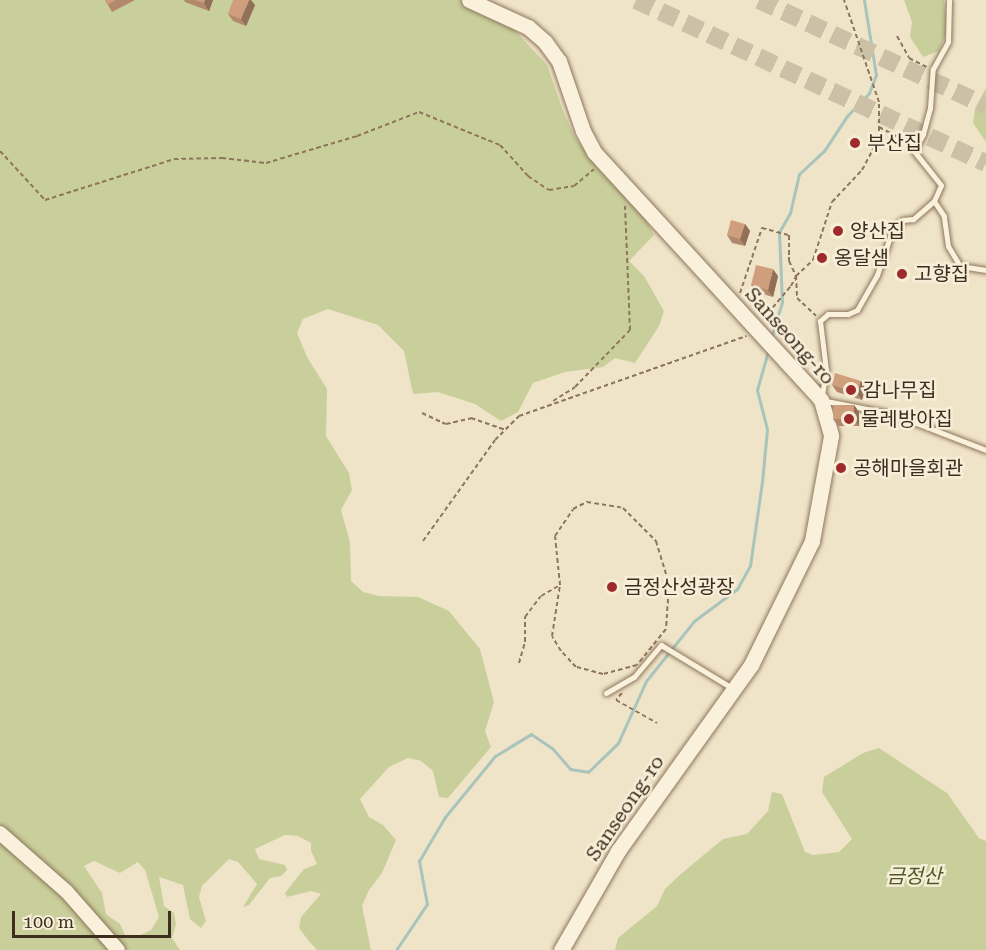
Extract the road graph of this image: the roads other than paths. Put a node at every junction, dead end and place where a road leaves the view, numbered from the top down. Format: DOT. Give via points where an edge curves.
graph roads {
  1 [pos="468,0"];
  2 [pos="949,0"];
  3 [pos="934,201"];
  4 [pos="986,270"];
  5 [pos="822,400"];
  6 [pos="986,450"];
  7 [pos="734,689"];
  8 [pos="606,693"];
  9 [pos="0,833"];
  10 [pos="118,950"];
  11 [pos="561,950"];
  1 -- 5 [label="main road, Sanseong-ro" via="528,27 545,42 559,61 588,144"];
  2 -- 3 [label="lane" via="948,42 933,69 930,108 914,151 941,185"];
  3 -- 4 [label="lane" via="944,216 948,246 960,266"];
  3 -- 5 [label="lane" via="913,219 903,220 893,228 877,275 857,310 828,314 820,321 826,370"];
  5 -- 6 [label="lane" via="893,414"];
  5 -- 7 [label="main road, Sanseong-ro" via="831,436 812,541 751,665"];
  7 -- 8 [label="lane" via="661,645 634,677"];
  7 -- 11 [label="main road, Sanseong-ro" via="618,851"];
  9 -- 10 [label="street" via="68,892"];
}
